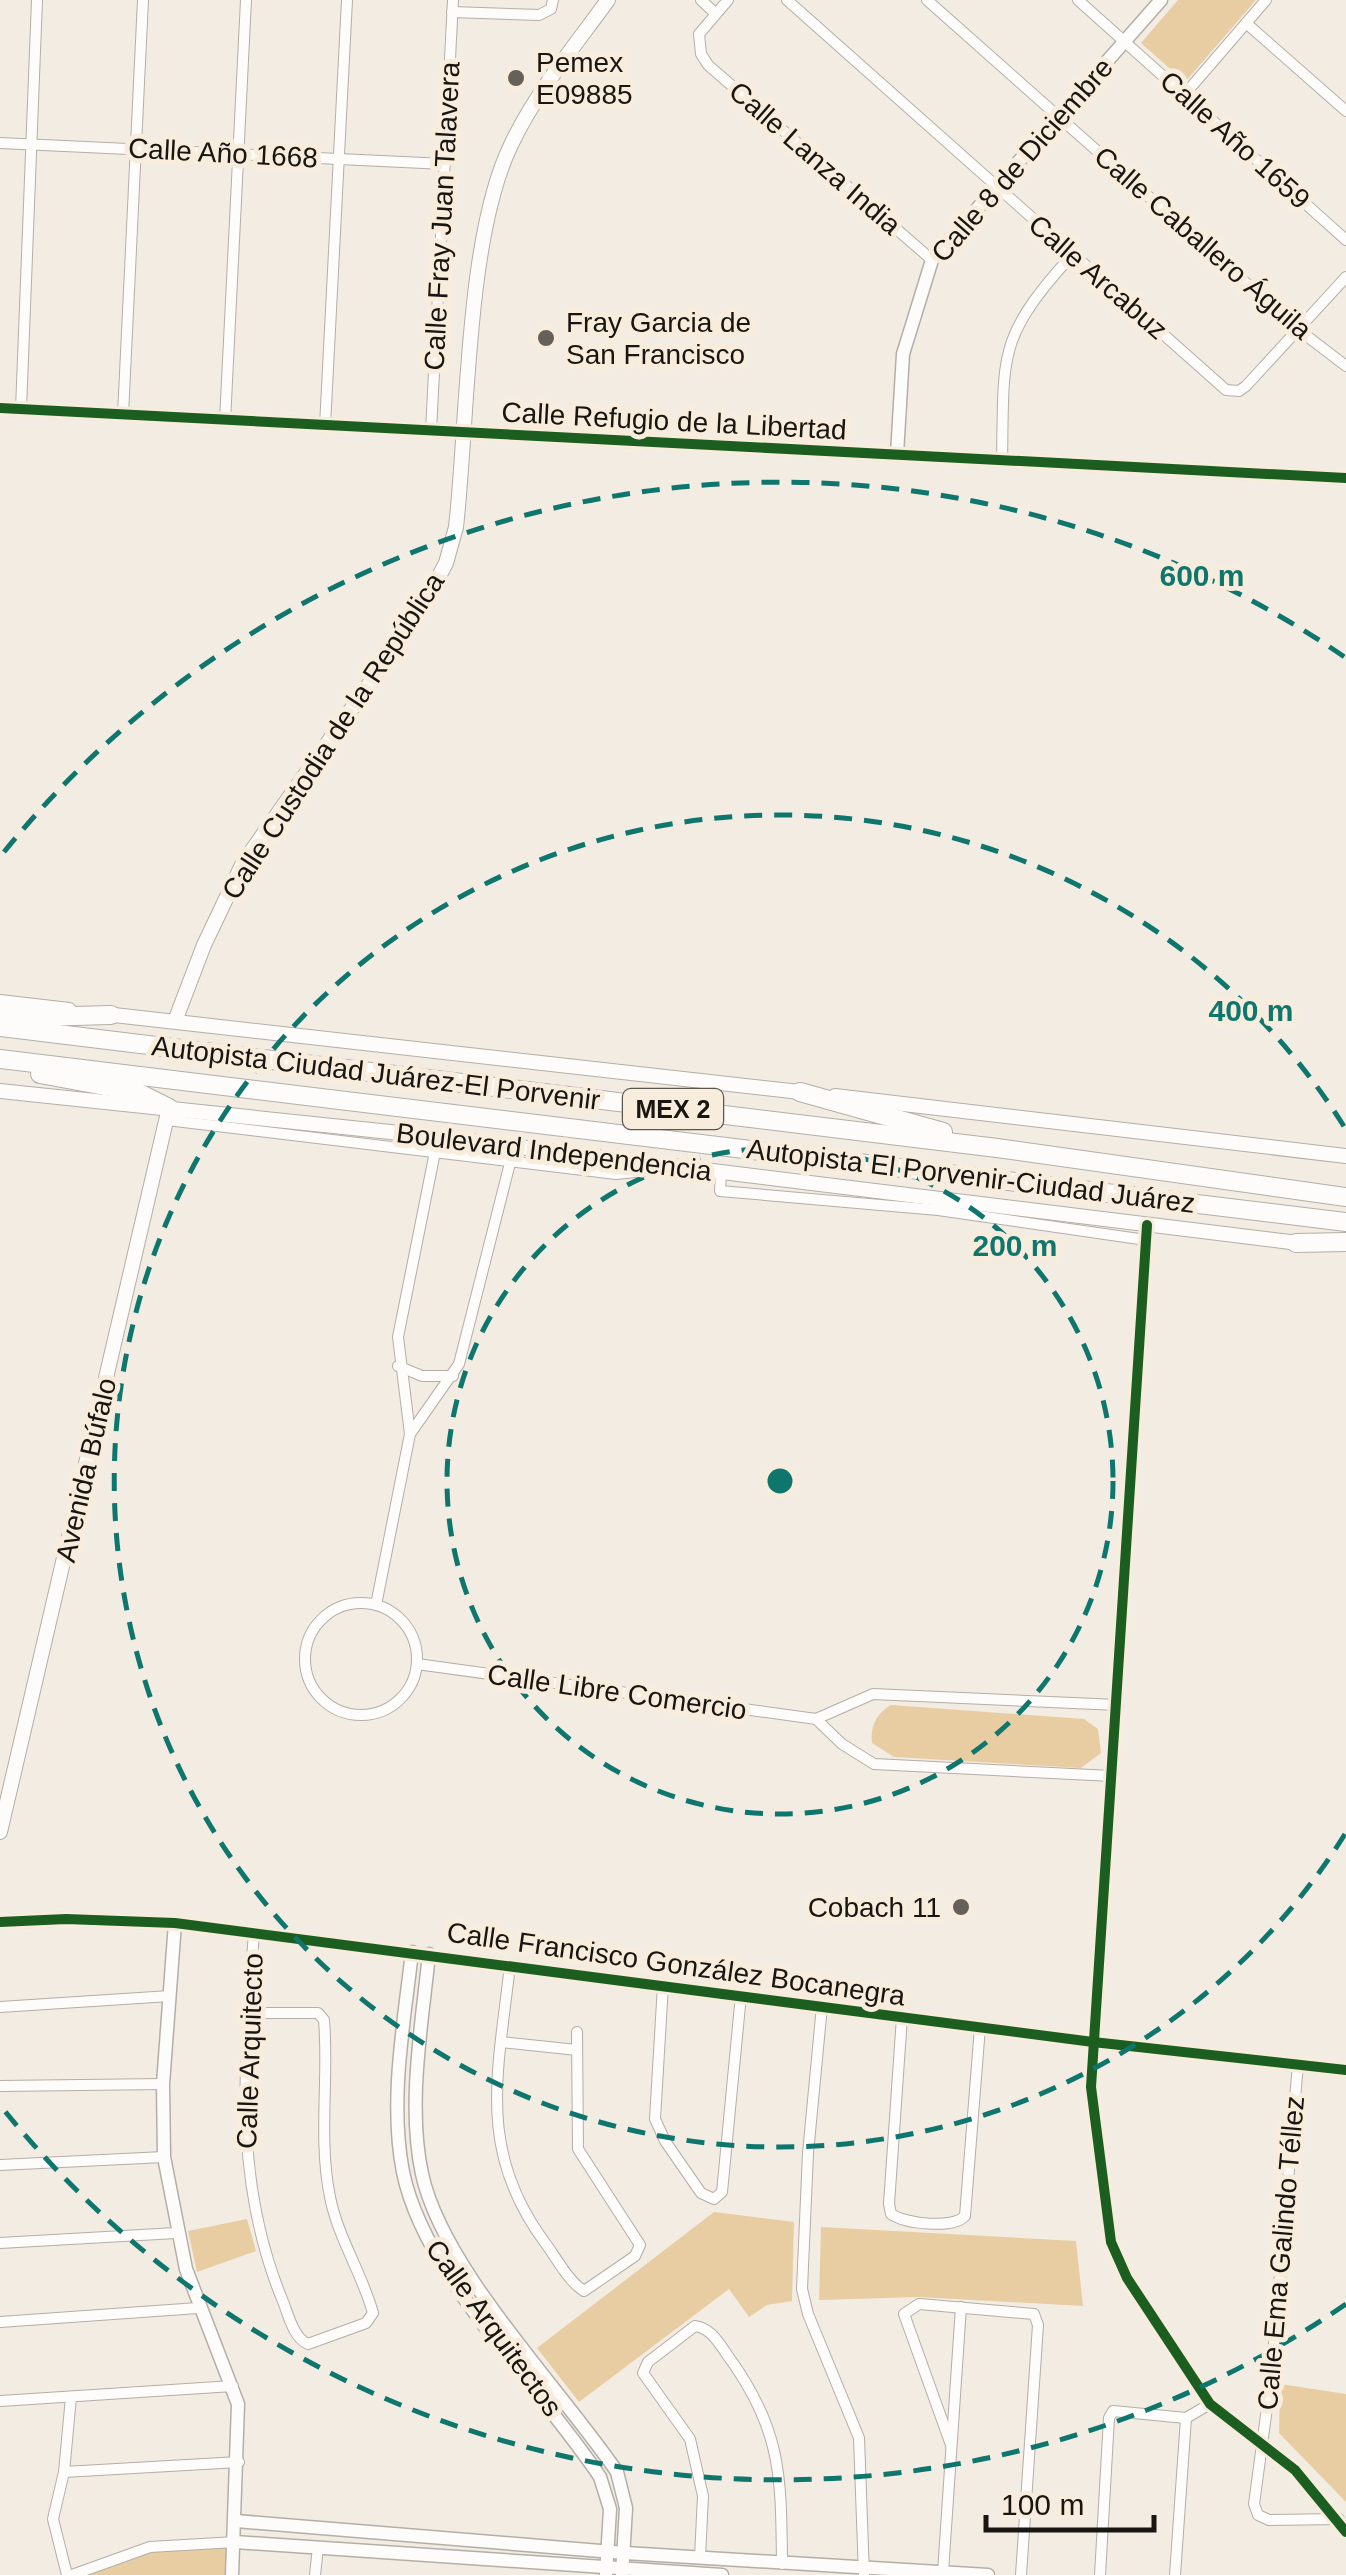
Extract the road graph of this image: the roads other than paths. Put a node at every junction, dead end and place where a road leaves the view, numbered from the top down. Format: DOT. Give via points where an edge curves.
graph roads {
  1 [pos="37,0"];
  2 [pos="142,0"];
  3 [pos="246,0"];
  4 [pos="347,0"];
  5 [pos="608,0"];
  6 [pos="701,0"];
  7 [pos="728,0"];
  8 [pos="787,0"];
  9 [pos="927,0"];
  10 [pos="1078,0"];
  11 [pos="1161,0"];
  12 [pos="1266,0"];
  13 [pos="552,4"];
  14 [pos="452,6"];
  15 [pos="715,13"];
  16 [pos="1246,24"];
  17 [pos="1124,42"];
  18 [pos="1185,94"];
  19 [pos="1346,111"];
  20 [pos="1058,116"];
  21 [pos="0,144"];
  22 [pos="30,144"];
  23 [pos="136,148"];
  24 [pos="241,154"];
  25 [pos="341,158"];
  26 [pos="445,164"];
  27 [pos="996,187"];
  28 [pos="1346,240"];
  29 [pos="1072,255"];
  30 [pos="932,260"];
  31 [pos="1346,277"];
  32 [pos="1299,330"];
  33 [pos="1346,366"];
  34 [pos="0,408"];
  35 [pos="21,409"];
  36 [pos="123,415"];
  37 [pos="224,421"];
  38 [pos="325,426"];
  39 [pos="431,431"];
  40 [pos="466,434"];
  41 [pos="897,454"];
  42 [pos="1002,461"];
  43 [pos="1346,478"];
  44 [pos="0,1002"];
  45 [pos="110,1015"];
  46 [pos="0,1018"];
  47 [pos="176,1021"];
  48 [pos="0,1027"];
  49 [pos="0,1062"];
  50 [pos="0,1091"];
  51 [pos="800,1092"];
  52 [pos="168,1114"];
  53 [pos="224,1120"];
  54 [pos="438,1137"];
  55 [pos="997,1148"];
  56 [pos="481,1151"];
  57 [pos="435,1153"];
  58 [pos="1346,1156"];
  59 [pos="510,1163"];
  60 [pos="676,1167"];
  61 [pos="721,1173"];
  62 [pos="1346,1197"];
  63 [pos="975,1210"];
  64 [pos="1346,1222"];
  65 [pos="1147,1232"];
  66 [pos="1296,1243"];
  67 [pos="1346,1246"];
  68 [pos="398,1366"];
  69 [pos="453,1376"];
  70 [pos="410,1434"];
  71 [pos="376,1605"];
  72 [pos="417,1664"];
  73 [pos="1118,1705"];
  74 [pos="816,1719"];
  75 [pos="1112,1776"];
  76 [pos="0,1832"];
  77 [pos="0,1922"];
  78 [pos="176,1923"];
  79 [pos="254,1932"];
  80 [pos="412,1952"];
  81 [pos="429,1954"];
  82 [pos="510,1965"];
  83 [pos="663,1985"];
  84 [pos="741,1995"];
  85 [pos="170,1996"];
  86 [pos="822,2006"];
  87 [pos="0,2007"];
  88 [pos="248,2013"];
  89 [pos="902,2017"];
  90 [pos="980,2027"];
  91 [pos="577,2032"];
  92 [pos="502,2042"];
  93 [pos="1093,2042"];
  94 [pos="576,2050"];
  95 [pos="1298,2064"];
  96 [pos="1346,2070"];
  97 [pos="163,2084"];
  98 [pos="0,2086"];
  99 [pos="164,2157"];
  100 [pos="0,2164"];
  101 [pos="421,2172"];
  102 [pos="404,2174"];
  103 [pos="176,2233"];
  104 [pos="0,2243"];
  105 [pos="961,2307"];
  106 [pos="198,2308"];
  107 [pos="0,2322"];
  108 [pos="553,2385"];
  109 [pos="233,2386"];
  110 [pos="540,2394"];
  111 [pos="72,2397"];
  112 [pos="0,2400"];
  113 [pos="1210,2404"];
  114 [pos="1186,2418"];
  115 [pos="1263,2442"];
  116 [pos="950,2444"];
  117 [pos="239,2462"];
  118 [pos="64,2472"];
  119 [pos="1339,2519"];
  120 [pos="236,2521"];
  121 [pos="1346,2532"];
  122 [pos="235,2542"];
  123 [pos="318,2546"];
  124 [pos="608,2552"];
  125 [pos="625,2553"];
  126 [pos="700,2557"];
  127 [pos="782,2564"];
  128 [pos="513,2568"];
  129 [pos="606,2572"];
  130 [pos="623,2572"];
  131 [pos="864,2572"];
  132 [pos="943,2572"];
  133 [pos="69,2575"];
  134 [pos="232,2575"];
  135 [pos="316,2575"];
  136 [pos="722,2575"];
  137 [pos="988,2575"];
  138 [pos="1021,2575"];
  139 [pos="1100,2575"];
  140 [pos="1175,2575"];
  1 -- 22 [label="street"];
  2 -- 23 [label="street"];
  3 -- 24 [label="street"];
  4 -- 25 [label="street"];
  5 -- 40 [label="main road, Calle Custodia de la República" via="532,107 502,168 482,257"];
  6 -- 15 [label="street"];
  7 -- 15 [label="street"];
  8 -- 27 [label="street, Calle Arcabuz"];
  9 -- 20 [label="street, Calle Caballero Águila"];
  10 -- 17 [label="street, Calle Año 1659"];
  11 -- 17 [label="street, Calle 8 de Diciembre"];
  12 -- 16 [label="street"];
  13 -- 14 [label="street" via="538,15"];
  14 -- 26 [label="street, Calle Fray Juan Talavera"];
  15 -- 30 [label="street, Calle Lanza India" via="699,34 708,65"];
  16 -- 18 [label="street"];
  16 -- 19 [label="street"];
  17 -- 18 [label="street, Calle Año 1659"];
  17 -- 20 [label="street, Calle 8 de Diciembre"];
  18 -- 28 [label="street, Calle Año 1659"];
  20 -- 27 [label="street, Calle 8 de Diciembre"];
  20 -- 32 [label="street, Calle Caballero Águila"];
  21 -- 22 [label="street, Calle Año 1668"];
  22 -- 23 [label="street, Calle Año 1668"];
  22 -- 35 [label="street"];
  23 -- 24 [label="street, Calle Año 1668"];
  23 -- 36 [label="street"];
  24 -- 25 [label="street, Calle Año 1668"];
  24 -- 37 [label="street"];
  25 -- 26 [label="street, Calle Año 1668"];
  25 -- 38 [label="street"];
  26 -- 39 [label="street, Calle Fray Juan Talavera"];
  27 -- 29 [label="street, Calle Arcabuz"];
  27 -- 30 [label="street, Calle 8 de Diciembre"];
  29 -- 32 [label="street, Calle Arcabuz" via="1232,392 1246,386"];
  29 -- 42 [label="street" via="1032,299 1011,336"];
  30 -- 41 [label="street, Calle 8 de Diciembre" via="903,354"];
  31 -- 32 [label="street"];
  32 -- 33 [label="street, Calle Caballero Águila"];
  34 -- 35 [label="street, Calle Refugio de la Libertad"];
  35 -- 36 [label="street, Calle Refugio de la Libertad"];
  36 -- 37 [label="street, Calle Refugio de la Libertad"];
  37 -- 38 [label="street, Calle Refugio de la Libertad"];
  38 -- 39 [label="street, Calle Refugio de la Libertad"];
  39 -- 40 [label="street, Calle Refugio de la Libertad"];
  40 -- 41 [label="street, Calle Refugio de la Libertad"];
  40 -- 47 [label="main road, Calle Custodia de la República" via="456,528 434,588 242,864"];
  41 -- 42 [label="street, Calle Refugio de la Libertad"];
  42 -- 43 [label="street, Calle Refugio de la Libertad"];
  44 -- 45 [label="main road"];
  45 -- 46 [label="highway"];
  45 -- 47 [label="main road"];
  47 -- 51 [label="main road"];
  48 -- 55 [label="highway, Autopista Ciudad Juárez-El Porvenir / MEX 2"];
  49 -- 52 [label="highway" via="137,1092"];
  49 -- 64 [label="highway, Autopista El Porvenir-Ciudad Juárez / MEX 2"];
  50 -- 52 [label="main road, Boulevard Independencia"];
  51 -- 55 [label="highway"];
  51 -- 58 [label="main road"];
  52 -- 53 [label="main road, Boulevard Independencia"];
  52 -- 76 [label="main road, Avenida Búfalo"];
  53 -- 54 [label="main road, Boulevard Independencia"];
  53 -- 57 [label="street"];
  54 -- 56 [label="main road, Boulevard Independencia"];
  54 -- 57 [label="street"];
  55 -- 62 [label="highway, Autopista Ciudad Juárez-El Porvenir / MEX 2"];
  56 -- 57 [label="street"];
  56 -- 59 [label="street"];
  56 -- 60 [label="main road, Boulevard Independencia"];
  57 -- 68 [label="street" via="401,1319"];
  59 -- 60 [label="street" via="616,1174"];
  59 -- 69 [label="street"];
  60 -- 61 [label="main road, Boulevard Independencia"];
  61 -- 63 [label="main road, Boulevard Independencia"];
  61 -- 63 [label="street" via="720,1191"];
  63 -- 65 [label="main road, Boulevard Independencia"];
  65 -- 66 [label="main road, Boulevard Independencia"];
  65 -- 73 [label="street"];
  66 -- 67 [label="highway"];
  68 -- 69 [label="street" via="422,1376"];
  68 -- 70 [label="street"];
  69 -- 70 [label="street"];
  70 -- 71 [label="street"];
  71 -- 72 [label="street" via="407,1627"];
  71 -- 72 [label="street" via="339,1607 312,1631 304,1662 314,1691 337,1711 376,1714 401,1699"];
  72 -- 74 [label="street, Calle Libre Comercio"];
  73 -- 74 [label="street" via="873,1694"];
  73 -- 75 [label="street"];
  74 -- 75 [label="street" via="874,1764"];
  75 -- 93 [label="street"];
  77 -- 78 [label="street, Calle Francisco González Bocanegra"];
  78 -- 79 [label="street, Calle Francisco González Bocanegra"];
  78 -- 85 [label="street"];
  79 -- 80 [label="street, Calle Francisco González Bocanegra"];
  79 -- 88 [label="street, Calle Arquitecto"];
  80 -- 81 [label="street, Calle Francisco González Bocanegra"];
  80 -- 102 [label="street, Calle Arquitectos" via="400,2088"];
  81 -- 82 [label="street, Calle Francisco González Bocanegra"];
  81 -- 101 [label="street, Calle Arquitectos" via="418,2088"];
  82 -- 83 [label="street, Calle Francisco González Bocanegra"];
  82 -- 92 [label="street"];
  83 -- 84 [label="street, Calle Francisco González Bocanegra"];
  83 -- 84 [label="street" via="655,2119 700,2192 714,2199 722,2192"];
  84 -- 86 [label="street, Calle Francisco González Bocanegra"];
  85 -- 87 [label="street"];
  85 -- 97 [label="street"];
  86 -- 89 [label="street, Calle Francisco González Bocanegra"];
  86 -- 131 [label="street" via="802,2289 859,2438"];
  88 -- 88 [label="street, Calle Arquitecto" via="245,2160 256,2218 275,2281 302,2341 312,2343 372,2318 330,2197 324,2020 318,2013"];
  89 -- 90 [label="street, Calle Francisco González Bocanegra"];
  89 -- 90 [label="street" via="891,2214 899,2220 953,2223 964,2216"];
  90 -- 93 [label="street, Calle Francisco González Bocanegra"];
  91 -- 94 [label="street"];
  92 -- 94 [label="street"];
  92 -- 94 [label="street" via="496,2119 505,2174 524,2216 584,2291 640,2249 578,2150"];
  93 -- 95 [label="street, Calle Francisco González Bocanegra"];
  93 -- 113 [label="street" via="1092,2102 1111,2242 1126,2278"];
  95 -- 96 [label="street, Calle Francisco González Bocanegra"];
  95 -- 115 [label="street, Calle Ema Galindo Téllez"];
  97 -- 98 [label="street"];
  97 -- 99 [label="street"];
  99 -- 100 [label="street"];
  99 -- 103 [label="street"];
  101 -- 102 [label="street"];
  101 -- 108 [label="street, Calle Arquitectos" via="448,2241"];
  102 -- 110 [label="street, Calle Arquitectos" via="436,2254"];
  103 -- 104 [label="street"];
  103 -- 106 [label="street"];
  105 -- 116 [label="street"];
  105 -- 116 [label="street" via="919,2304 904,2314"];
  105 -- 138 [label="street" via="1034,2314 1038,2325"];
  106 -- 107 [label="street"];
  106 -- 109 [label="street"];
  108 -- 110 [label="street"];
  108 -- 125 [label="street, Calle Arquitectos" via="624,2489"];
  109 -- 111 [label="street"];
  109 -- 117 [label="street"];
  110 -- 124 [label="street, Calle Arquitectos" via="607,2492"];
  111 -- 112 [label="street"];
  111 -- 118 [label="street"];
  113 -- 114 [label="street"];
  113 -- 115 [label="street"];
  114 -- 139 [label="street" via="1113,2412"];
  114 -- 140 [label="street"];
  115 -- 119 [label="street"];
  115 -- 119 [label="street, Calle Ema Galindo Téllez" via="1258,2515"];
  116 -- 132 [label="street"];
  117 -- 118 [label="street"];
  117 -- 120 [label="street"];
  118 -- 133 [label="street" via="52,2519"];
  119 -- 121 [label="street"];
  120 -- 122 [label="street"];
  120 -- 124 [label="street"];
  122 -- 123 [label="street"];
  122 -- 133 [label="street" via="150,2547"];
  122 -- 134 [label="street"];
  123 -- 128 [label="street"];
  123 -- 135 [label="street"];
  124 -- 125 [label="street"];
  124 -- 129 [label="street, Calle Arquitectos"];
  125 -- 126 [label="street"];
  125 -- 130 [label="street, Calle Arquitectos"];
  126 -- 127 [label="street"];
  126 -- 127 [label="street" via="703,2496 690,2439 645,2378 648,2362 691,2327 707,2330 728,2355 775,2441"];
  127 -- 131 [label="street"];
  128 -- 129 [label="street"];
  129 -- 130 [label="street"];
  130 -- 136 [label="street"];
  131 -- 132 [label="street"];
  132 -- 137 [label="street"];
}
